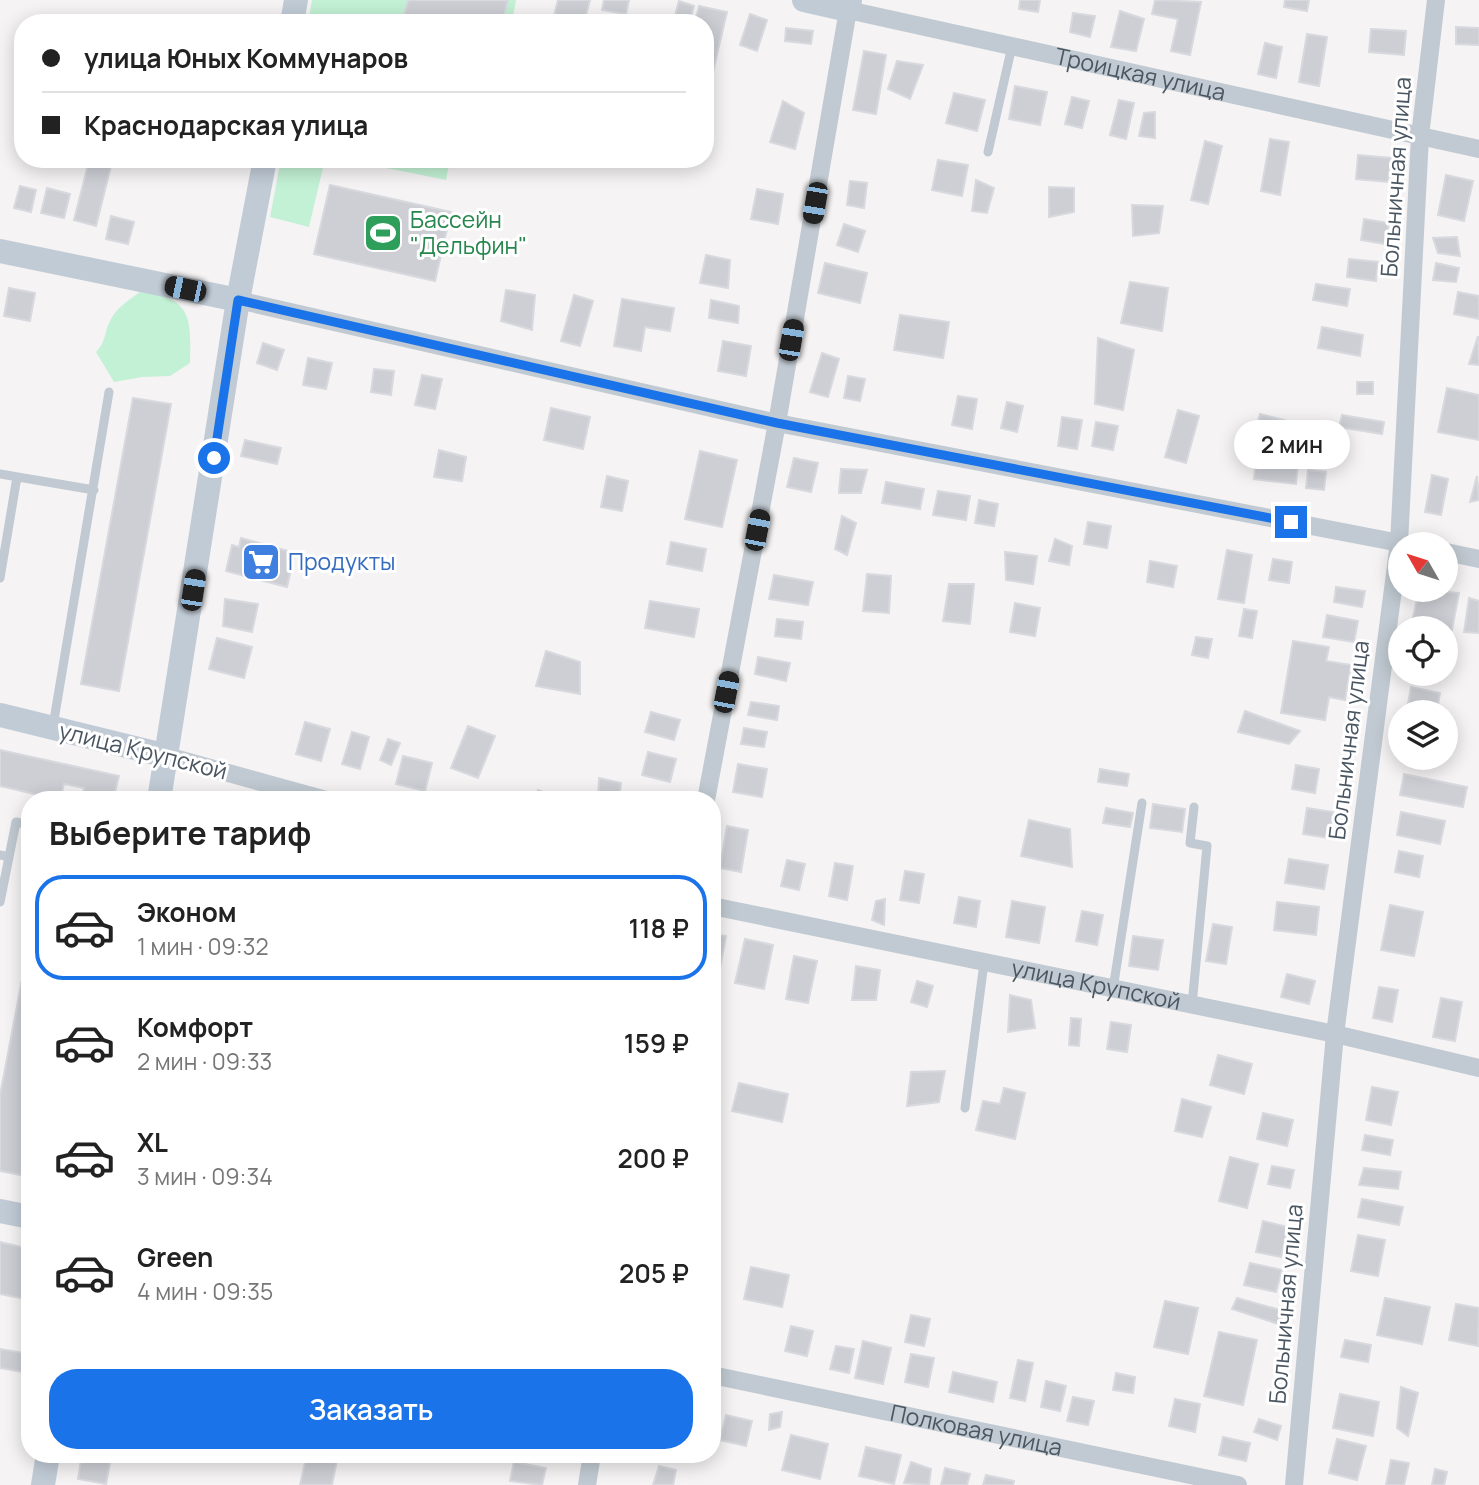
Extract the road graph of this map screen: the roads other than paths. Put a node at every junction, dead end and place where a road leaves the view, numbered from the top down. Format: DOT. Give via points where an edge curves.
graph roads {
  1 [pos="804,0"];
  2 [pos="1436,0"];
  3 [pos="849,5"];
  4 [pos="1012,46"];
  5 [pos="1420,136"];
  6 [pos="1479,149"];
  7 [pos="988,152"];
  8 [pos="263,168"];
  9 [pos="0,251"];
  10 [pos="238,300"];
  11 [pos="109,393"];
  12 [pos="777,423"];
  13 [pos="0,474"];
  14 [pos="17,477"];
  15 [pos="94,490"];
  16 [pos="1403,532"];
  17 [pos="1388,541"];
  18 [pos="1458,555"];
  19 [pos="1479,559"];
  20 [pos="0,578"];
  21 [pos="1394,602"];
  22 [pos="0,715"];
  23 [pos="53,728"];
  24 [pos="167,756"];
  25 [pos="161,791"];
  26 [pos="293,791"];
  27 [pos="708,791"];
  28 [pos="1142,803"];
  29 [pos="1194,807"];
  30 [pos="21,823"];
  31 [pos="4,856"];
  32 [pos="0,902"];
  33 [pos="721,908"];
  34 [pos="984,963"];
  35 [pos="1113,990"];
  36 [pos="1192,1007"];
  37 [pos="1335,1034"];
  38 [pos="1479,1068"];
  39 [pos="965,1108"];
  40 [pos="0,1211"];
  41 [pos="21,1215"];
  42 [pos="721,1377"];
  43 [pos="47,1463"];
  44 [pos="591,1463"];
  45 [pos="43,1485"];
  46 [pos="587,1485"];
  47 [pos="1238,1485"];
  48 [pos="1294,1485"];
  1 -- 3 [label="street, Троицкая улица"];
  2 -- 5 [label="street, Больничная улица"];
  3 -- 4 [label="street, Троицкая улица"];
  3 -- 12 [label="street"];
  4 -- 5 [label="street, Троицкая улица"];
  4 -- 7 [label="lane"];
  5 -- 6 [label="street, Троицкая улица"];
  5 -- 16 [label="street, Больничная улица"];
  8 -- 10 [label="street"];
  9 -- 10 [label="street"];
  10 -- 12 [label="street"];
  10 -- 24 [label="street"];
  11 -- 15 [label="lane"];
  12 -- 17 [label="street"];
  12 -- 27 [label="street"];
  13 -- 14 [label="lane"];
  14 -- 15 [label="lane"];
  14 -- 20 [label="lane"];
  15 -- 23 [label="lane"];
  18 -- 19 [label="street"];
  21 -- 37 [label="street, Больничная улица"];
  22 -- 23 [label="street, улица Крупской"];
  23 -- 24 [label="street, улица Крупской"];
  24 -- 25 [label="street"];
  24 -- 26 [label="street, улица Крупской"];
  28 -- 35 [label="lane"];
  29 -- 36 [label="lane" via="1189,843 1206,846"];
  30 -- 31 [label="lane" via="16,822"];
  31 -- 32 [label="lane"];
  33 -- 34 [label="street, улица Крупской"];
  34 -- 35 [label="street, улица Крупской"];
  34 -- 39 [label="lane"];
  35 -- 36 [label="street, улица Крупской"];
  36 -- 37 [label="street, улица Крупской"];
  37 -- 38 [label="street, улица Крупской"];
  37 -- 48 [label="street, Больничная улица"];
  40 -- 41 [label="street"];
  42 -- 47 [label="street, Полковая улица"];
  43 -- 45 [label="street"];
  44 -- 46 [label="street"];
}
